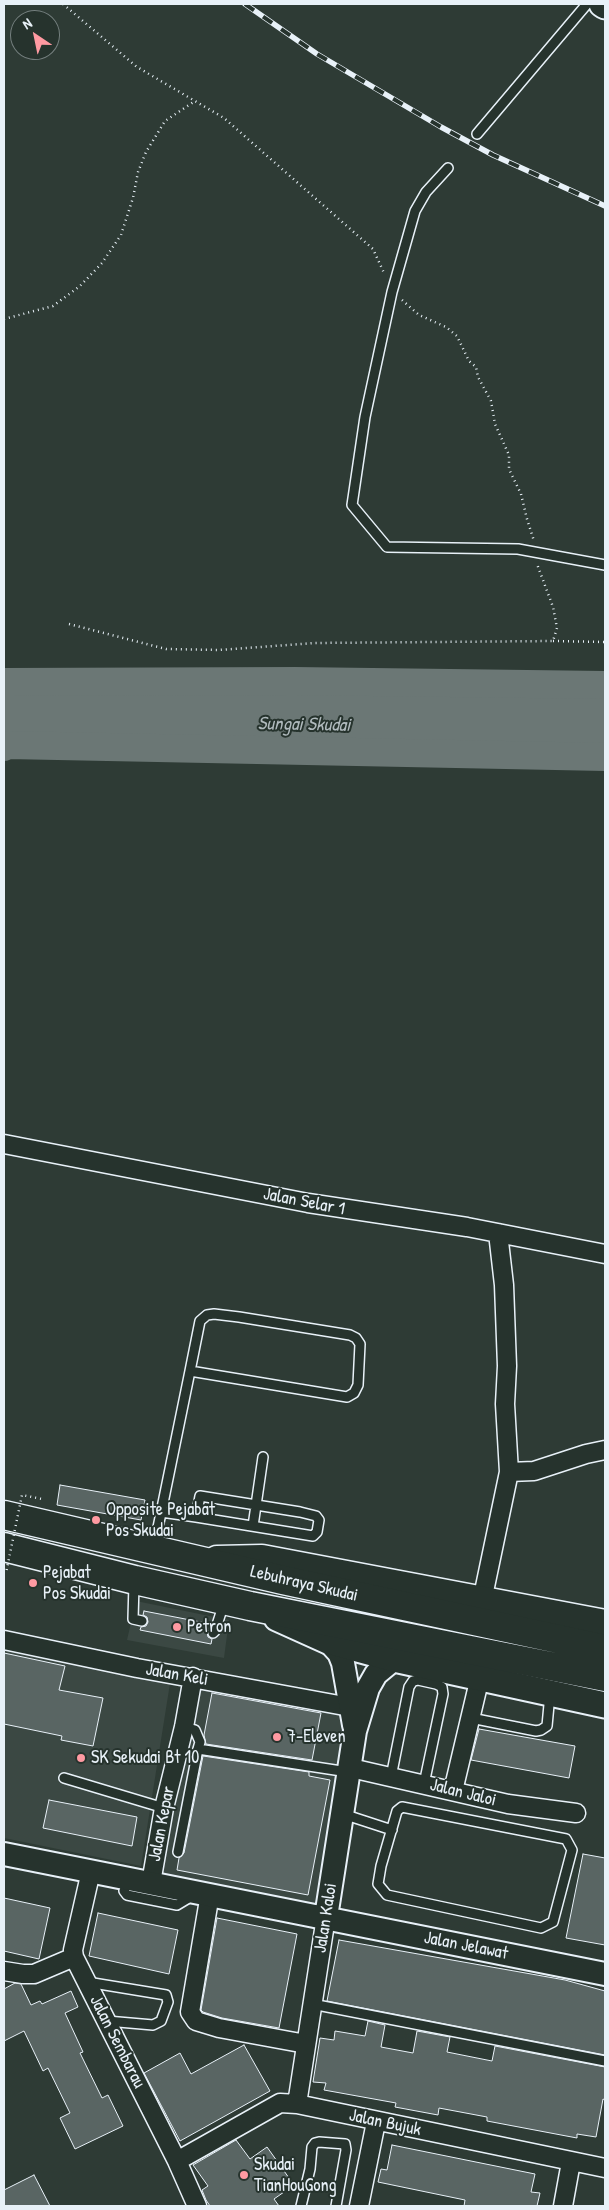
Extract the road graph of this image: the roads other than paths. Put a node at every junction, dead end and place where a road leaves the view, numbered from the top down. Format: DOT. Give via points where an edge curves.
graph roads {
  1 [pos="587,4"];
  2 [pos="602,4"];
  3 [pos="605,6"];
  4 [pos="477,134"];
  5 [pos="448,168"];
  6 [pos="605,565"];
  7 [pos="4,1145"];
  8 [pos="498,1233"];
  9 [pos="605,1254"];
  10 [pos="190,1371"];
  11 [pos="605,1450"];
  12 [pos="263,1458"];
  13 [pos="509,1472"];
  14 [pos="257,1505"];
  15 [pos="161,1512"];
  16 [pos="4,1515"];
  17 [pos="196,1518"];
  18 [pos="253,1526"];
  19 [pos="4,1547"];
  20 [pos="153,1549"];
  21 [pos="195,1560"];
  22 [pos="135,1580"];
  23 [pos="482,1602"];
  24 [pos="237,1604"];
  25 [pos="142,1621"];
  26 [pos="605,1624"];
  27 [pos="212,1633"];
  28 [pos="4,1640"];
  29 [pos="328,1640"];
  30 [pos="605,1649"];
  31 [pos="394,1659"];
  32 [pos="193,1677"];
  33 [pos="605,1677"];
  34 [pos="480,1678"];
  35 [pos="550,1693"];
  36 [pos="605,1705"];
  37 [pos="350,1707"];
  38 [pos="471,1718"];
  39 [pos="184,1727"];
  40 [pos="355,1731"];
  41 [pos="198,1749"];
  42 [pos="350,1770"];
  43 [pos="390,1777"];
  44 [pos="64,1778"];
  45 [pos="424,1784"];
  46 [pos="453,1791"];
  47 [pos="164,1808"];
  48 [pos="576,1813"];
  49 [pos="343,1814"];
  50 [pos="392,1830"];
  51 [pos="178,1852"];
  52 [pos="4,1854"];
  53 [pos="91,1871"];
  54 [pos="128,1878"];
  55 [pos="150,1883"];
  56 [pos="201,1893"];
  57 [pos="326,1917"];
  58 [pos="74,1957"];
  59 [pos="4,1971"];
  60 [pos="605,1974"];
  61 [pos="87,1982"];
  62 [pos="312,2004"];
  63 [pos="107,2021"];
  64 [pos="306,2044"];
  65 [pos="605,2061"];
  66 [pos="297,2104"];
  67 [pos="376,2122"];
  68 [pos="177,2161"];
  69 [pos="571,2162"];
  70 [pos="605,2168"];
  71 [pos="197,2206"];
  72 [pos="301,2206"];
  73 [pos="336,2206"];
  74 [pos="359,2206"];
  75 [pos="563,2206"];
  1 -- 4 [label="lane"];
  2 -- 3 [label="main road"];
  5 -- 6 [label="lane" via="426,192 415,211 392,292 365,417 352,506 387,547 518,549"];
  7 -- 8 [label="street, Jalan Selar 1" via="351,1211"];
  8 -- 9 [label="street, Jalan Selar 1"];
  8 -- 13 [label="street" via="505,1304"];
  10 -- 10 [label="lane" via="200,1321 207,1315 350,1335 360,1344 358,1386 348,1397"];
  10 -- 15 [label="lane"];
  11 -- 13 [label="street" via="534,1471"];
  12 -- 14 [label="lane"];
  13 -- 23 [label="street"];
  14 -- 17 [label="lane" via="200,1496"];
  14 -- 18 [label="lane"];
  14 -- 18 [label="lane" via="316,1516 319,1520 317,1532 313,1536"];
  15 -- 17 [label="lane"];
  15 -- 20 [label="lane"];
  16 -- 20 [label="main road, Lebuhraya Skudai"];
  17 -- 18 [label="lane"];
  19 -- 22 [label="main road, Lebuhraya Skudai"];
  20 -- 21 [label="main road, Lebuhraya Skudai"];
  21 -- 23 [label="main road" via="262,1559"];
  21 -- 30 [label="main road, Lebuhraya Skudai"];
  22 -- 24 [label="main road, Lebuhraya Skudai"];
  22 -- 25 [label="lane" via="132,1615 133,1619"];
  23 -- 26 [label="main road"];
  24 -- 27 [label="lane"];
  24 -- 29 [label="main road"];
  24 -- 33 [label="main road, Lebuhraya Skudai"];
  28 -- 32 [label="street, Jalan Keli"];
  29 -- 31 [label="main road"];
  29 -- 37 [label="street, Jalan Kaloi" via="344,1663"];
  31 -- 34 [label="main road"];
  31 -- 40 [label="street, Jalan Kaloi" via="376,1674 368,1688"];
  32 -- 37 [label="street, Jalan Keli"];
  32 -- 39 [label="street, Jalan Kepar"];
  34 -- 35 [label="main road"];
  34 -- 38 [label="street"];
  35 -- 36 [label="main road"];
  35 -- 38 [label="lane" via="547,1726 541,1730"];
  37 -- 40 [label="street, Jalan Kaloi"];
  38 -- 46 [label="street"];
  39 -- 41 [label="lane" via="195,1730 200,1742"];
  39 -- 47 [label="street, Jalan Kepar"];
  40 -- 42 [label="street, Jalan Kaloi"];
  41 -- 42 [label="lane"];
  41 -- 51 [label="lane"];
  42 -- 43 [label="street, Jalan Jaloi"];
  42 -- 49 [label="street, Jalan Kaloi"];
  43 -- 45 [label="street, Jalan Jaloi"];
  43 -- 45 [label="lane" via="409,1687 418,1680 442,1687 443,1694"];
  44 -- 47 [label="lane"];
  45 -- 46 [label="street, Jalan Jaloi"];
  46 -- 48 [label="street, Jalan Jaloi" via="508,1804"];
  47 -- 55 [label="street, Jalan Kepar"];
  49 -- 50 [label="lane"];
  49 -- 57 [label="street, Jalan Kaloi"];
  50 -- 50 [label="lane" via="378,1884 386,1895 541,1928 553,1922 572,1850 566,1839 402,1807 397,1811"];
  52 -- 53 [label="street, Jalan Jelawat"];
  53 -- 54 [label="street, Jalan Jelawat"];
  53 -- 58 [label="street"];
  54 -- 55 [label="street, Jalan Jelawat"];
  54 -- 56 [label="lane" via="126,1895 160,1902 177,1905"];
  55 -- 56 [label="street, Jalan Jelawat"];
  56 -- 57 [label="street, Jalan Jelawat"];
  56 -- 64 [label="street" via="190,2012 196,2022"];
  57 -- 60 [label="street, Jalan Jelawat"];
  57 -- 62 [label="street, Jalan Kaloi"];
  58 -- 59 [label="street" via="34,1974"];
  58 -- 61 [label="street, Jalan Sembarau"];
  61 -- 63 [label="street, Jalan Sembarau"];
  61 -- 63 [label="lane" via="166,1995 168,2002 161,2021 154,2025"];
  62 -- 64 [label="street, Jalan Kaloi"];
  62 -- 65 [label="lane"];
  63 -- 68 [label="street, Jalan Sembarau"];
  64 -- 66 [label="street, Jalan Kaloi"];
  66 -- 67 [label="street, Jalan Bujuk"];
  66 -- 68 [label="street, Jalan Bujuk" via="280,2104"];
  67 -- 69 [label="street, Jalan Bujuk"];
  67 -- 74 [label="street"];
  68 -- 71 [label="street, Jalan Sembarau"];
  69 -- 70 [label="street, Jalan Bujuk"];
  69 -- 75 [label="street"];
  72 -- 73 [label="lane" via="312,2147 319,2142 345,2144"];
}
